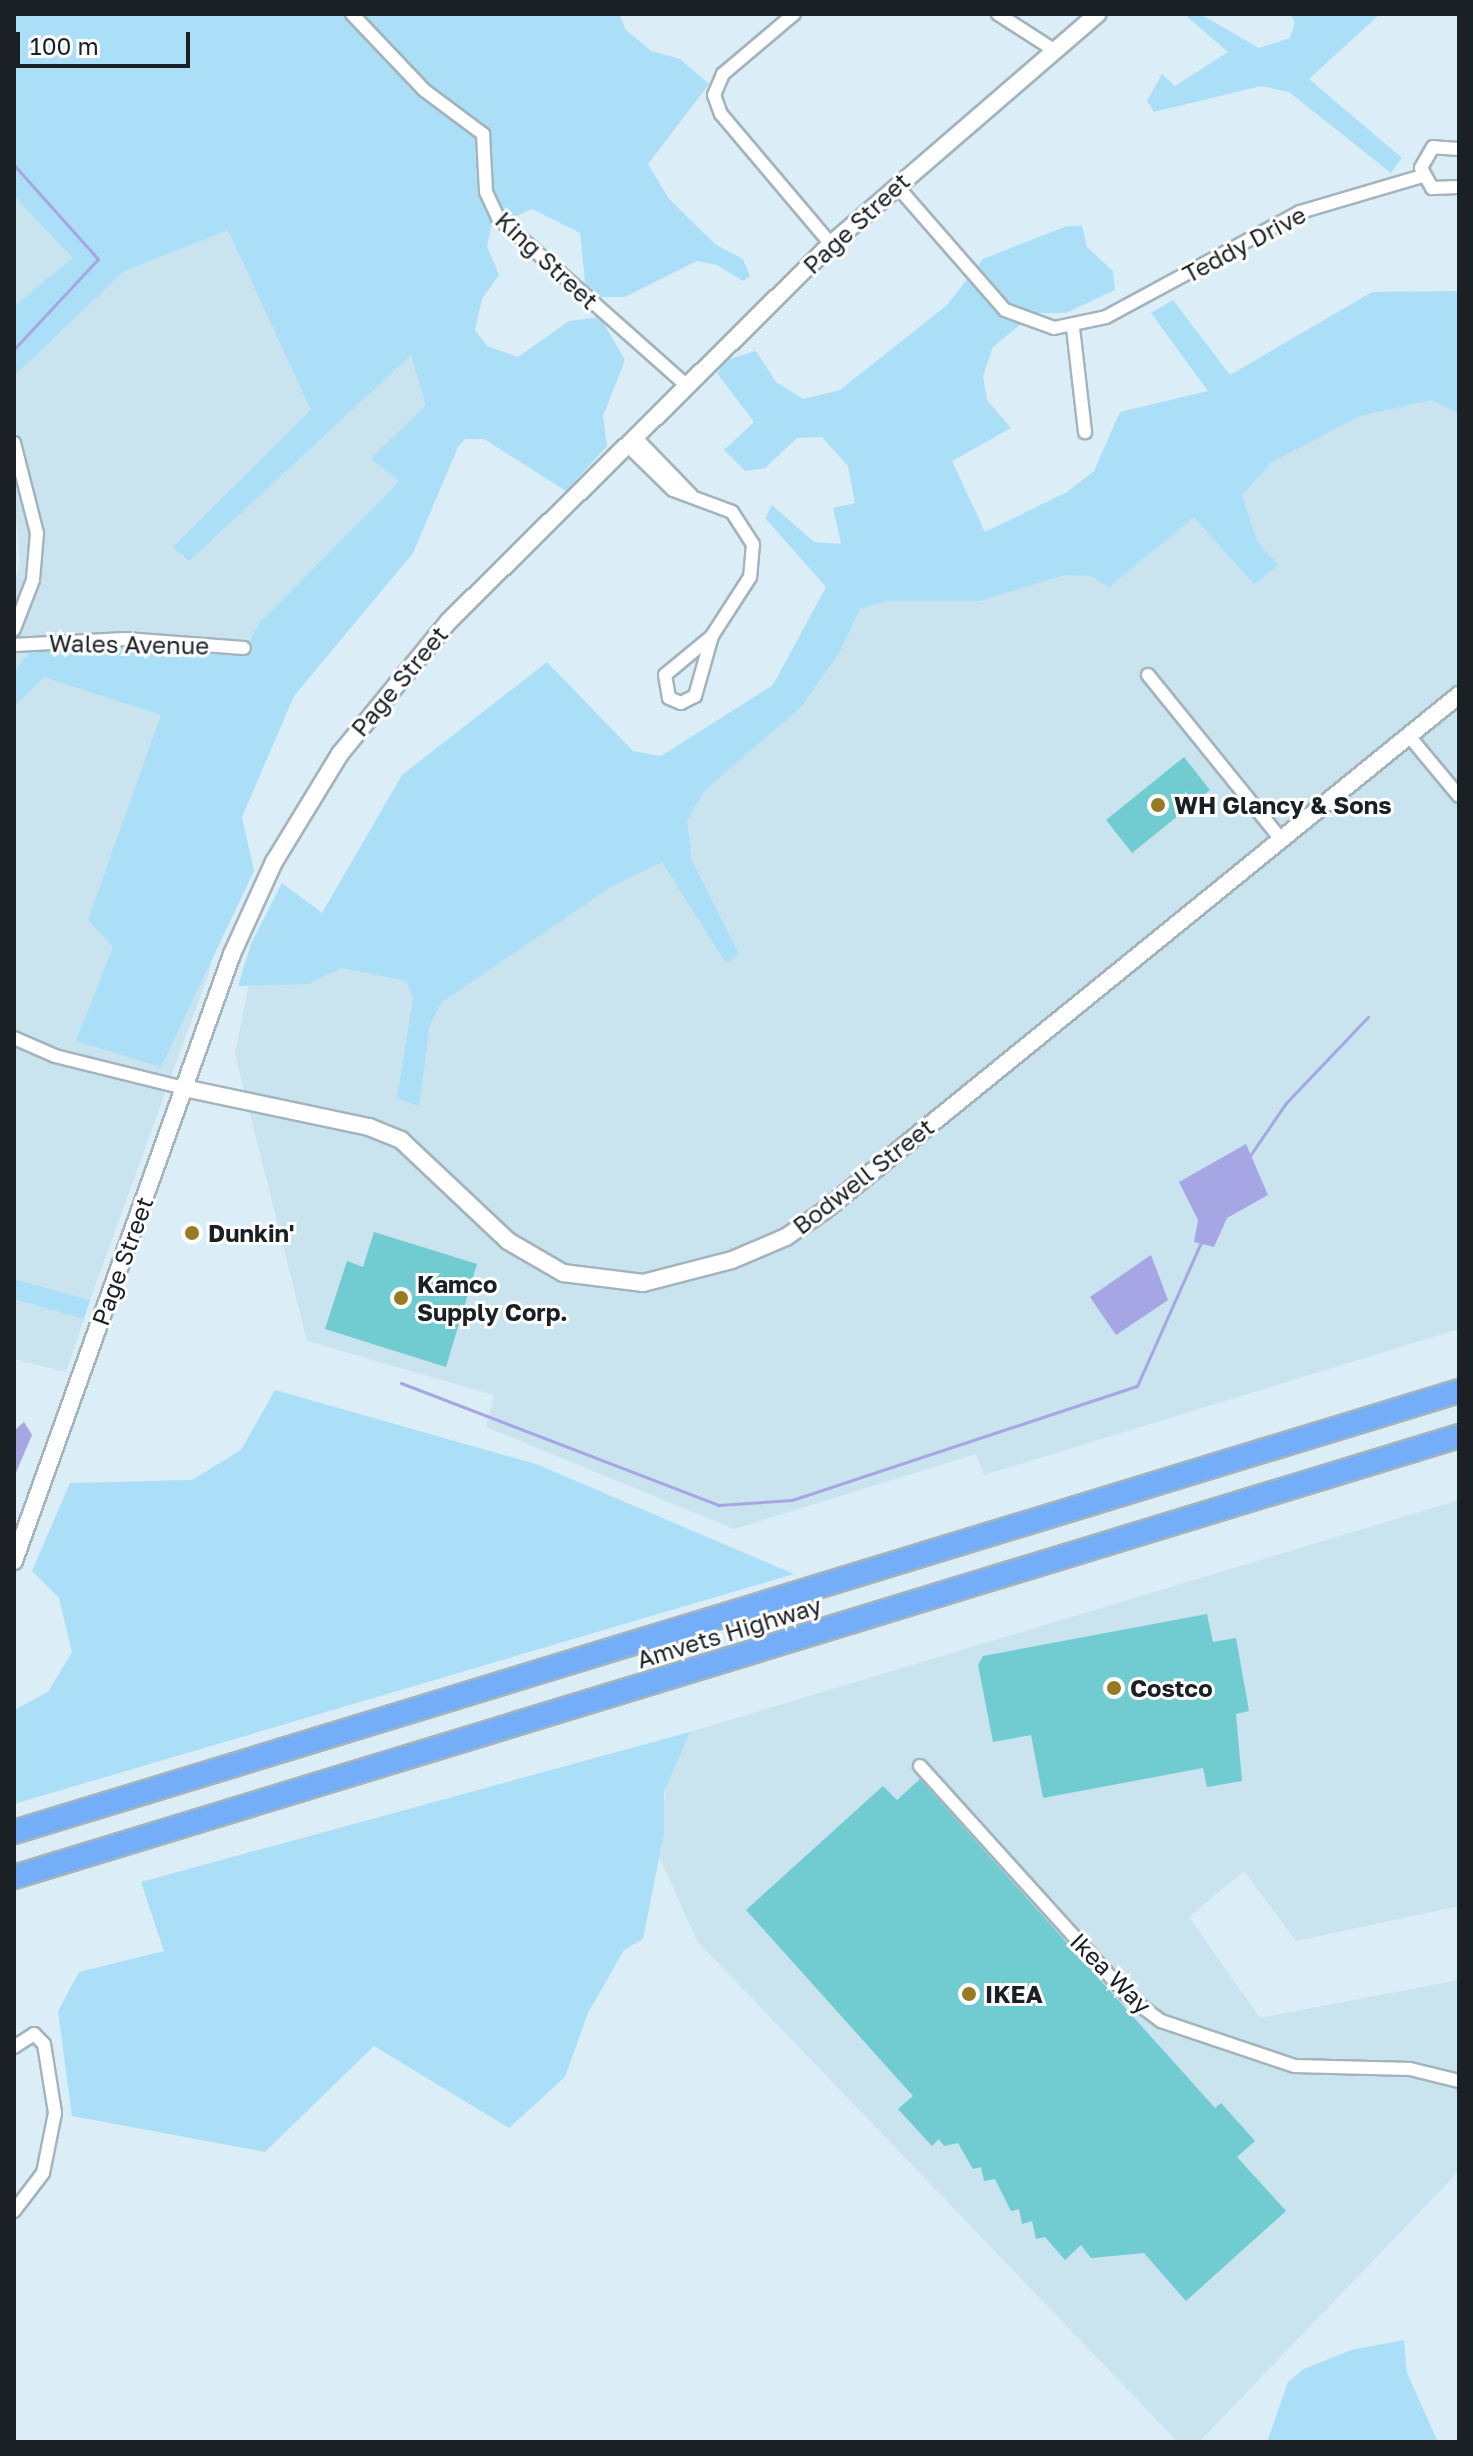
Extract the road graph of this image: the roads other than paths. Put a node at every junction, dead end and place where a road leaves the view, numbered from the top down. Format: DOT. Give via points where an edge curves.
graph roads {
  1 [pos="352,14"];
  2 [pos="794,14"];
  3 [pos="998,14"];
  4 [pos="1097,14"];
  5 [pos="1054,50"];
  6 [pos="1459,149"];
  7 [pos="1422,176"];
  8 [pos="896,185"];
  9 [pos="1459,187"];
  10 [pos="831,244"];
  11 [pos="1073,328"];
  12 [pos="687,386"];
  13 [pos="1085,432"];
  14 [pos="631,441"];
  15 [pos="14,443"];
  16 [pos="14,629"];
  17 [pos="712,636"];
  18 [pos="14,645"];
  19 [pos="244,648"];
  20 [pos="683,659"];
  21 [pos="1148,675"];
  22 [pos="702,676"];
  23 [pos="1459,695"];
  24 [pos="1409,736"];
  25 [pos="1459,796"];
  26 [pos="1281,839"];
  27 [pos="14,1038"];
  28 [pos="184,1088"];
  29 [pos="1459,1391"];
  30 [pos="1459,1436"];
  31 [pos="14,1561"];
  32 [pos="920,1766"];
  33 [pos="14,1832"];
  34 [pos="14,1877"];
  35 [pos="14,2047"];
  36 [pos="1459,2081"];
  37 [pos="14,2211"];
  1 -- 12 [label="street, King Street" via="424,90 483,134 486,192 498,218"];
  2 -- 10 [label="street" via="723,74 714,95 721,114"];
  3 -- 5 [label="street"];
  4 -- 5 [label="main road, Page Street"];
  5 -- 8 [label="main road, Page Street"];
  6 -- 7 [label="street" via="1433,147 1423,159"];
  7 -- 9 [label="street" via="1440,192"];
  7 -- 11 [label="street, Teddy Drive" via="1300,212 1106,317"];
  8 -- 10 [label="main road, Page Street"];
  8 -- 11 [label="street" via="1005,310 1039,326"];
  10 -- 12 [label="main road, Page Street"];
  11 -- 13 [label="street"];
  12 -- 14 [label="main road, Page Street"];
  14 -- 17 [label="street" via="669,488 732,512 753,544 750,577"];
  14 -- 28 [label="main road, Page Street" via="425,646 340,754 257,897"];
  15 -- 16 [label="street" via="37,533 33,580"];
  17 -- 20 [label="street"];
  17 -- 22 [label="street"];
  18 -- 19 [label="street, Wales Avenue" via="125,639"];
  20 -- 22 [label="street" via="698,662"];
  20 -- 22 [label="street" via="663,679 669,698 691,700"];
  21 -- 26 [label="street"];
  23 -- 24 [label="main road, Bodwell Street"];
  24 -- 25 [label="street"];
  24 -- 26 [label="main road, Bodwell Street"];
  26 -- 28 [label="main road, Bodwell Street" via="808,1223 762,1250 668,1279 615,1283 553,1269 508,1241 401,1140 369,1127"];
  27 -- 28 [label="street" via="55,1056"];
  28 -- 31 [label="main road, Page Street"];
  29 -- 33 [label="highway, Amvets Highway"];
  30 -- 34 [label="highway, Amvets Highway"];
  32 -- 36 [label="street, Ikea Way" via="1129,1997 1161,2021 1295,2066 1410,2069"];
  35 -- 37 [label="street" via="27,2035 40,2037 47,2051 55,2113 43,2173"];
}
